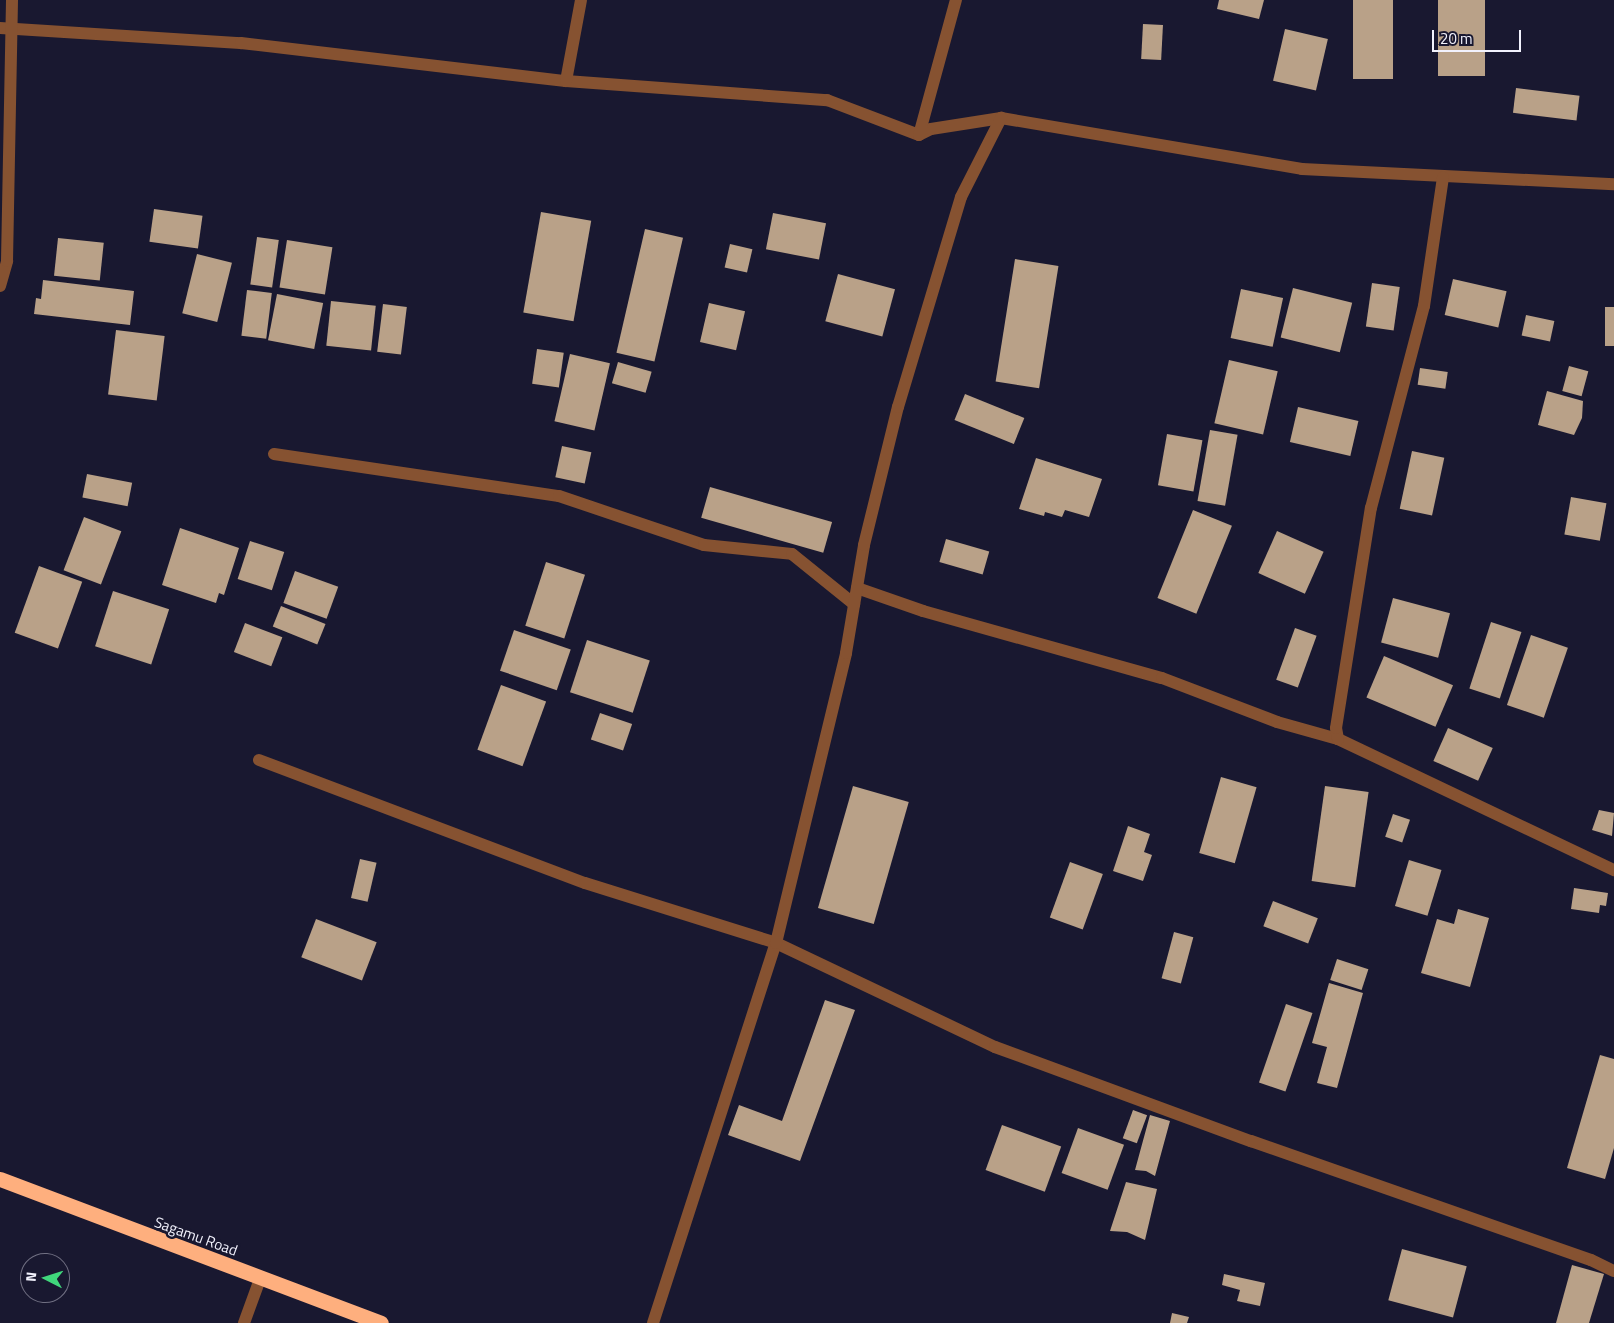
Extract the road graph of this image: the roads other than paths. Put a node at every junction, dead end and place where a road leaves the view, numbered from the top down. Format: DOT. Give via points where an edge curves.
graph roads {
  1 [pos="12,0"];
  2 [pos="581,0"];
  3 [pos="956,0"];
  4 [pos="6,29"];
  5 [pos="566,81"];
  6 [pos="1001,118"];
  7 [pos="919,135"];
  8 [pos="1443,177"];
  9 [pos="1614,184"];
  10 [pos="0,286"];
  11 [pos="274,454"];
  12 [pos="857,588"];
  13 [pos="854,604"];
  14 [pos="1338,739"];
  15 [pos="259,760"];
  16 [pos="1614,870"];
  17 [pos="776,943"];
  18 [pos="0,1179"];
  19 [pos="1614,1271"];
  20 [pos="260,1279"];
  21 [pos="244,1323"];
  22 [pos="381,1323"];
  23 [pos="653,1323"];
  1 -- 4 [label="street"];
  2 -- 5 [label="street"];
  3 -- 7 [label="street"];
  4 -- 5 [label="street" via="241,43"];
  4 -- 10 [label="street" via="7,261"];
  5 -- 7 [label="street" via="827,100"];
  6 -- 7 [label="street" via="931,129"];
  6 -- 8 [label="street" via="1302,169"];
  6 -- 12 [label="street" via="961,197 898,407 864,545"];
  8 -- 9 [label="street"];
  8 -- 14 [label="street" via="1424,306 1371,508 1336,728"];
  11 -- 13 [label="street" via="559,496 704,545 792,554"];
  12 -- 13 [label="street"];
  12 -- 14 [label="street" via="1162,678 1278,722"];
  13 -- 17 [label="street" via="846,653"];
  14 -- 16 [label="street"];
  15 -- 17 [label="street" via="585,883"];
  17 -- 19 [label="street" via="995,1047 1251,1141 1592,1260"];
  17 -- 23 [label="street"];
  18 -- 20 [label="highway, Sagamu Road"];
  20 -- 21 [label="street"];
  20 -- 22 [label="highway, Sagamu Road"];
}
